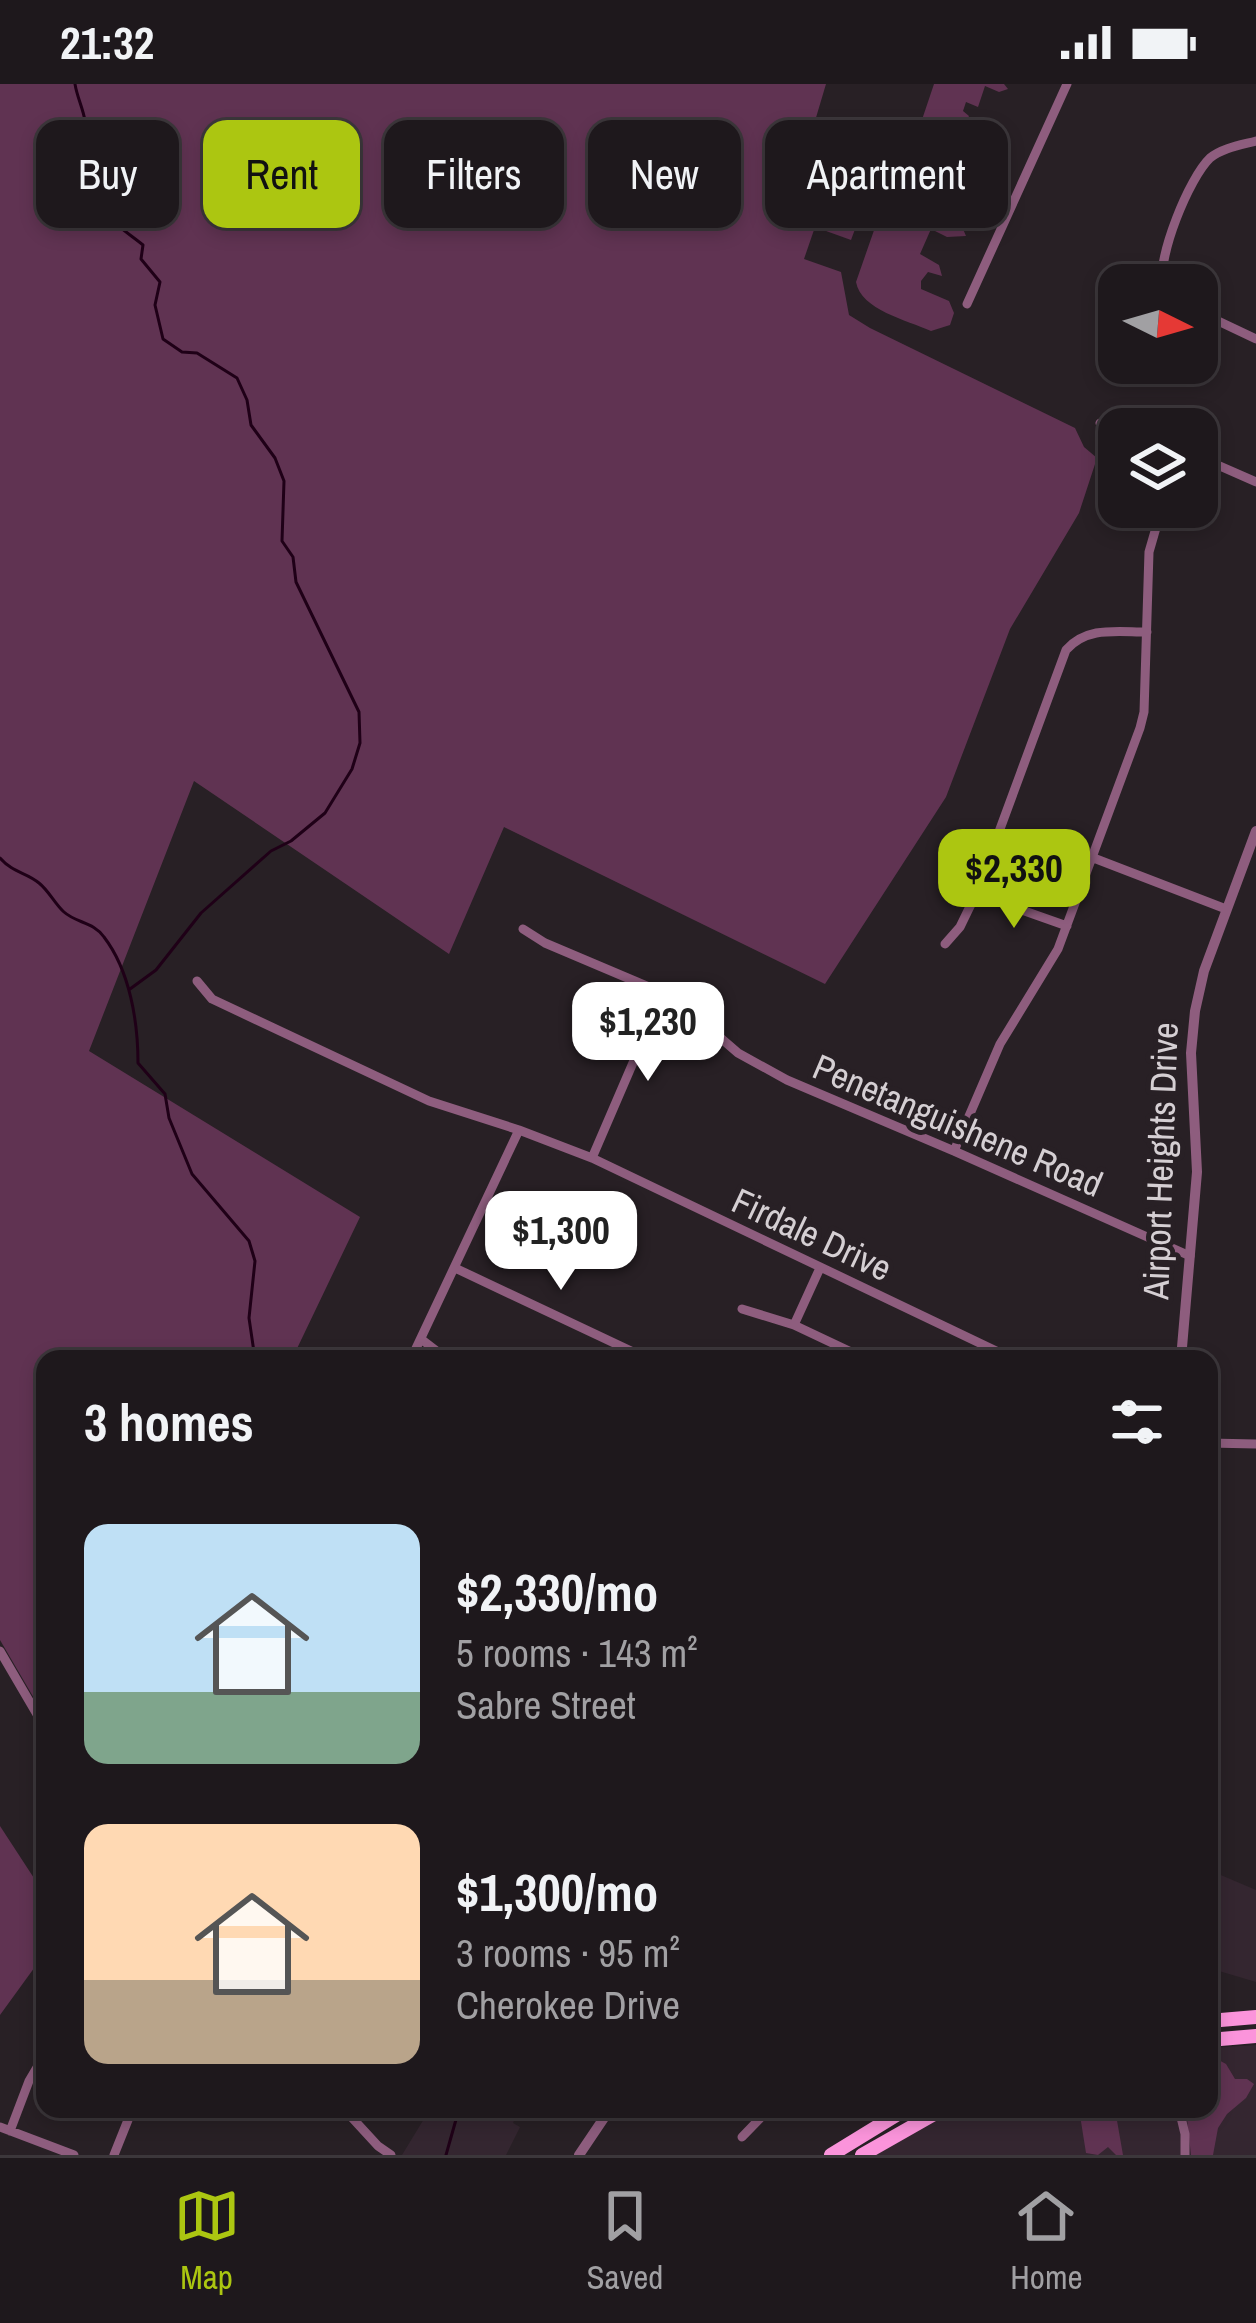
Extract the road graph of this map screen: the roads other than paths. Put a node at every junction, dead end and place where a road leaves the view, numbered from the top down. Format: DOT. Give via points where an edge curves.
graph roads {
  1 [pos="1066,84"];
  2 [pos="1256,141"];
  3 [pos="1163,264"];
  4 [pos="967,304"];
  5 [pos="1218,321"];
  6 [pos="1256,339"];
  7 [pos="1218,465"];
  8 [pos="1256,482"];
  9 [pos="1156,528"];
  10 [pos="1147,632"];
  11 [pos="1256,832"];
  12 [pos="1091,856"];
  13 [pos="976,894"];
  14 [pos="1226,909"];
  15 [pos="1067,926"];
  16 [pos="523,928"];
  17 [pos="945,944"];
  18 [pos="197,981"];
  19 [pos="663,992"];
  20 [pos="519,1130"];
  21 [pos="954,1151"];
  22 [pos="592,1158"];
  23 [pos="1190,1256"];
  24 [pos="454,1268"];
  25 [pos="820,1268"];
  26 [pos="742,1309"];
  27 [pos="794,1325"];
  28 [pos="422,1339"];
  29 [pos="416,1350"];
  30 [pos="436,1350"];
  31 [pos="629,1350"];
  32 [pos="847,1350"];
  33 [pos="994,1350"];
  34 [pos="1181,1350"];
  35 [pos="1218,1443"];
  36 [pos="1256,1444"];
  37 [pos="0,1651"];
  38 [pos="36,1713"];
  39 [pos="1256,2017"];
  40 [pos="1218,2020"];
  41 [pos="1256,2036"];
  42 [pos="1218,2039"];
  43 [pos="36,2069"];
  44 [pos="352,2118"];
  45 [pos="604,2118"];
  46 [pos="760,2118"];
  47 [pos="891,2118"];
  48 [pos="927,2118"];
  49 [pos="1181,2118"];
  50 [pos="128,2120"];
  51 [pos="5,2129"];
  52 [pos="742,2137"];
  53 [pos="74,2155"];
  54 [pos="114,2155"];
  55 [pos="391,2155"];
  56 [pos="579,2155"];
  57 [pos="831,2155"];
  58 [pos="862,2155"];
  59 [pos="1185,2155"];
  1 -- 4 [label="street"];
  2 -- 3 [label="street" via="1218,152 1201,168"];
  5 -- 6 [label="street"];
  7 -- 8 [label="street"];
  9 -- 10 [label="street"];
  10 -- 12 [label="street" via="1143,718"];
  10 -- 13 [label="street" via="1092,633 1066,650"];
  11 -- 14 [label="street, Airport Heights Drive"];
  12 -- 14 [label="street"];
  12 -- 15 [label="street"];
  13 -- 15 [label="street"];
  13 -- 17 [label="street"];
  14 -- 23 [label="street, Airport Heights Drive" via="1192,1032 1197,1172"];
  15 -- 21 [label="street" via="1000,1045"];
  16 -- 19 [label="street, Penetanguishene Road"];
  18 -- 20 [label="street, Firdale Drive" via="212,999 429,1101"];
  19 -- 21 [label="street, Penetanguishene Road" via="770,1072"];
  19 -- 22 [label="street"];
  20 -- 22 [label="street, Firdale Drive"];
  20 -- 24 [label="street"];
  21 -- 23 [label="street, Penetanguishene Road"];
  22 -- 25 [label="street, Firdale Drive"];
  23 -- 34 [label="street, Airport Heights Drive"];
  24 -- 28 [label="street"];
  24 -- 31 [label="street"];
  25 -- 27 [label="street"];
  25 -- 33 [label="street, Firdale Drive"];
  26 -- 27 [label="street"];
  27 -- 32 [label="street"];
  28 -- 29 [label="street"];
  28 -- 30 [label="street"];
  35 -- 36 [label="street"];
  37 -- 38 [label="street"];
  39 -- 40 [label="main road"];
  41 -- 42 [label="main road"];
  43 -- 51 [label="street"];
  44 -- 55 [label="street"];
  45 -- 56 [label="street"];
  46 -- 52 [label="street"];
  47 -- 57 [label="main road"];
  48 -- 58 [label="main road"];
  49 -- 59 [label="street"];
  50 -- 54 [label="street"];
  51 -- 53 [label="street"];
}
